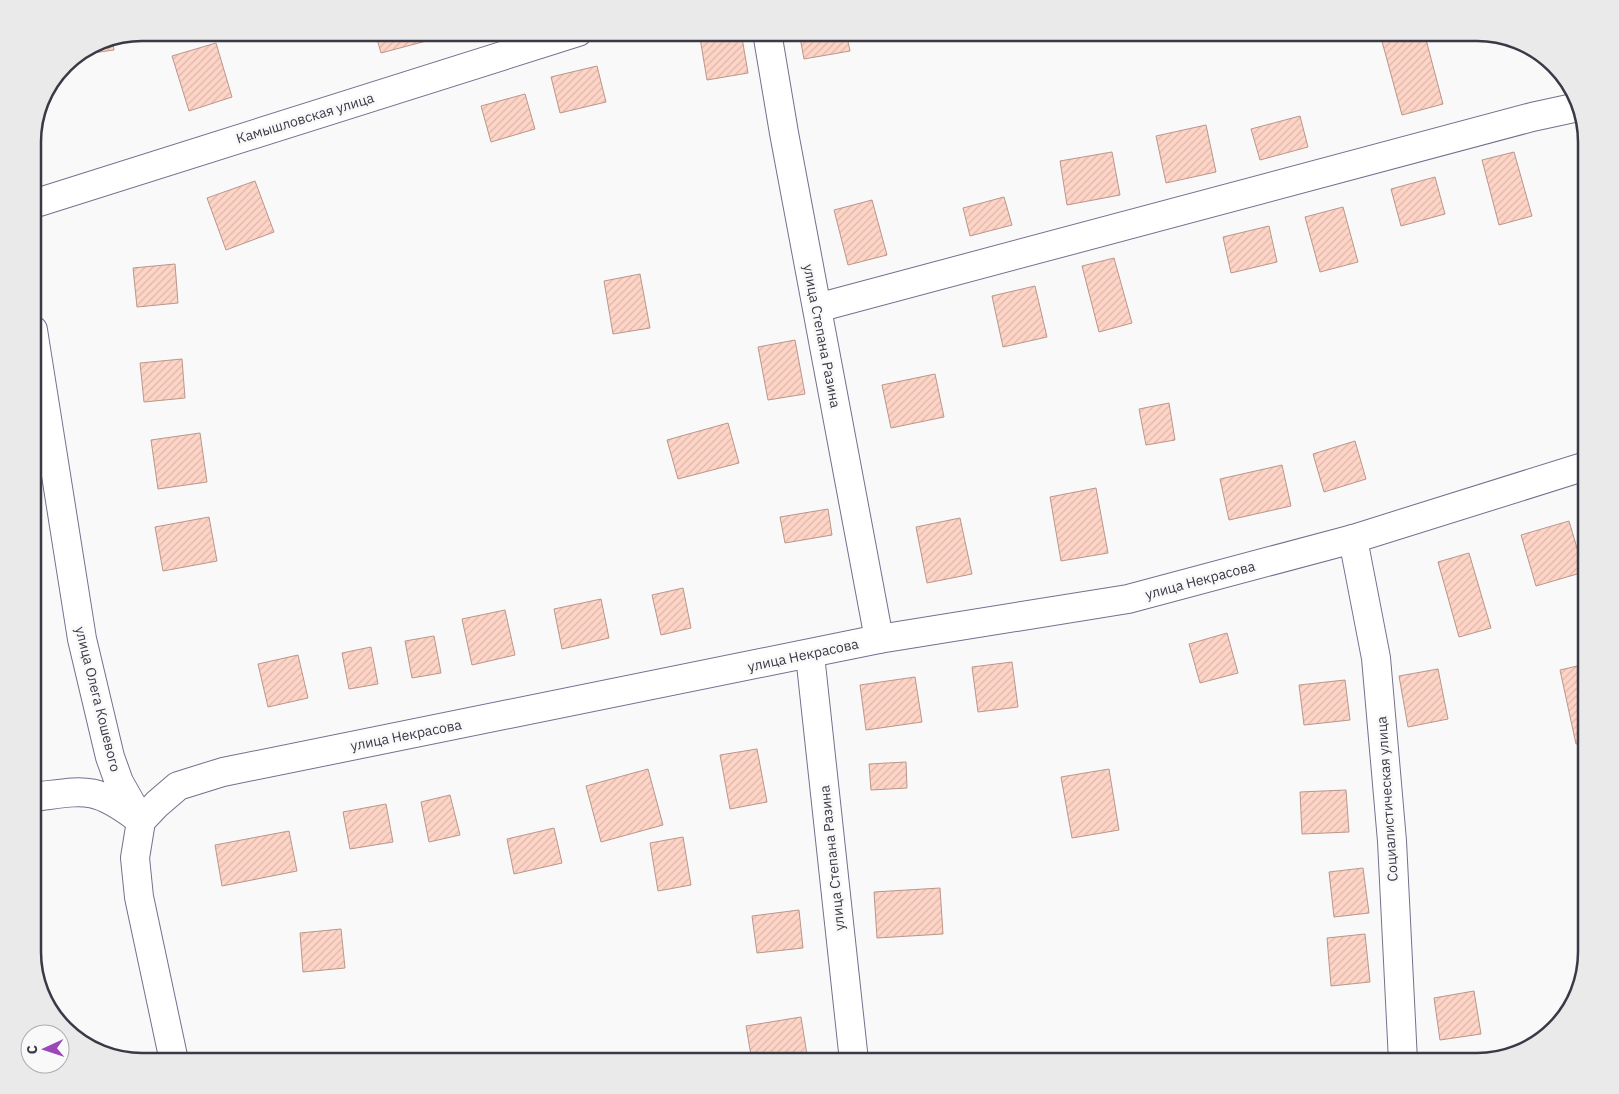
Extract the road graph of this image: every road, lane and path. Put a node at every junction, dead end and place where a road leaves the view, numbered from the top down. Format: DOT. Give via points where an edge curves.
graph roads {
  1 [pos="549,41"];
  2 [pos="769,41"];
  3 [pos="1571,108"];
  4 [pos="41,201"];
  5 [pos="817,308"];
  6 [pos="41,380"];
  7 [pos="1578,469"];
  8 [pos="1353,540"];
  9 [pos="879,639"];
  10 [pos="810,655"];
  11 [pos="41,796"];
  12 [pos="141,821"];
  13 [pos="172,1053"];
  14 [pos="853,1053"];
  15 [pos="1403,1053"];
  1 -- 4 [label="street, Камышловская улица"];
  2 -- 5 [label="street, улица Степана Разина"];
  3 -- 5 [label="street"];
  5 -- 9 [label="street, улица Степана Разина"];
  6 -- 12 [label="street, улица Олега Кошевого" via="82,639 110,757 119,782"];
  7 -- 8 [label="street, улица Некрасова"];
  8 -- 9 [label="street, улица Некрасова" via="1128,599"];
  8 -- 15 [label="street, Социалистическая улица" via="1376,658 1392,841"];
  9 -- 10 [label="street, улица Некрасова"];
  10 -- 12 [label="street, улица Некрасова" via="223,772 178,786"];
  10 -- 14 [label="street, улица Степана Разина"];
  11 -- 12 [label="street" via="86,790 113,800"];
  12 -- 13 [label="street" via="135,858 139,897"];
}
